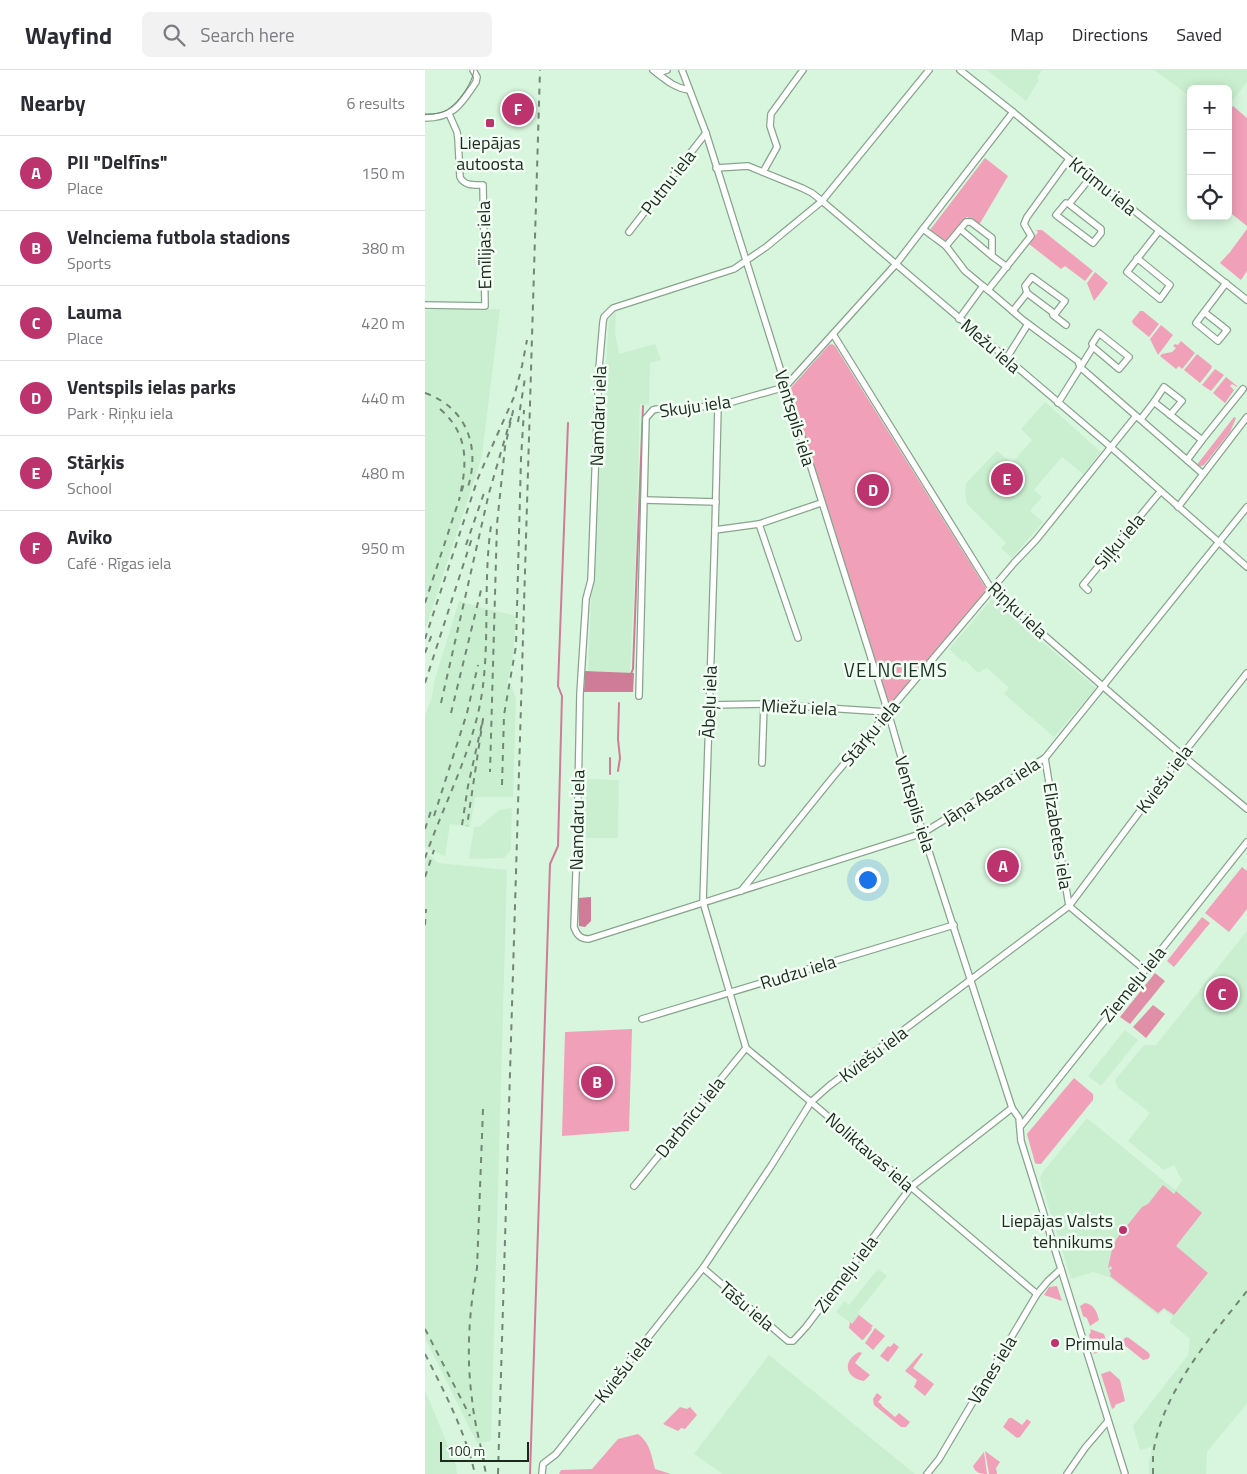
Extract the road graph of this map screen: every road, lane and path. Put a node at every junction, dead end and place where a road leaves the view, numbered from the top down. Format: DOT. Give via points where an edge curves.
graph roads {
  1 [pos="473,70"];
  2 [pos="667,70"];
  3 [pos="682,70"];
  4 [pos="803,70"];
  5 [pos="929,70"];
  6 [pos="960,70"];
  7 [pos="655,72"];
  8 [pos="689,90"];
  9 [pos="1013,112"];
  10 [pos="449,114"];
  11 [pos="425,118"];
  12 [pos="706,133"];
  13 [pos="1069,159"];
  14 [pos="716,168"];
  15 [pos="763,172"];
  16 [pos="1091,177"];
  17 [pos="822,201"];
  18 [pos="1069,204"];
  19 [pos="923,229"];
  20 [pos="960,229"];
  21 [pos="1159,231"];
  22 [pos="629,232"];
  23 [pos="946,246"];
  24 [pos="992,256"];
  25 [pos="1137,258"];
  26 [pos="745,261"];
  27 [pos="895,264"];
  28 [pos="1007,267"];
  29 [pos="1226,283"];
  30 [pos="985,288"];
  31 [pos="1027,293"];
  32 [pos="1247,300"];
  33 [pos="425,305"];
  34 [pos="1013,311"];
  35 [pos="1204,312"];
  36 [pos="1055,314"];
  37 [pos="959,318"];
  38 [pos="1029,324"];
  39 [pos="1065,325"];
  40 [pos="833,334"];
  41 [pos="1093,347"];
  42 [pos="1006,359"];
  43 [pos="1080,367"];
  44 [pos="785,386"];
  45 [pos="1243,389"];
  46 [pos="1154,402"];
  47 [pos="1058,403"];
  48 [pos="717,406"];
  49 [pos="1171,415"];
  50 [pos="1247,417"];
  51 [pos="1138,418"];
  52 [pos="1202,440"];
  53 [pos="1111,448"];
  54 [pos="1187,460"];
  55 [pos="1203,474"];
  56 [pos="1160,492"];
  57 [pos="645,500"];
  58 [pos="716,502"];
  59 [pos="821,503"];
  60 [pos="1178,507"];
  61 [pos="1247,508"];
  62 [pos="759,524"];
  63 [pos="715,530"];
  64 [pos="1219,542"];
  65 [pos="1247,567"];
  66 [pos="992,590"];
  67 [pos="1088,590"];
  68 [pos="798,638"];
  69 [pos="1247,673"];
  70 [pos="1103,685"];
  71 [pos="639,696"];
  72 [pos="764,704"];
  73 [pos="709,705"];
  74 [pos="888,712"];
  75 [pos="1182,755"];
  76 [pos="1045,758"];
  77 [pos="762,763"];
  78 [pos="1247,809"];
  79 [pos="923,833"];
  80 [pos="1247,842"];
  81 [pos="741,892"];
  82 [pos="703,902"];
  83 [pos="1069,906"];
  84 [pos="953,925"];
  85 [pos="577,934"];
  86 [pos="1145,970"];
  87 [pos="971,979"];
  88 [pos="729,993"];
  89 [pos="642,1019"];
  90 [pos="746,1048"];
  91 [pos="811,1102"];
  92 [pos="1012,1108"];
  93 [pos="1020,1128"];
  94 [pos="634,1186"];
  95 [pos="911,1187"];
  96 [pos="703,1268"];
  97 [pos="1061,1269"];
  98 [pos="1037,1294"];
  99 [pos="793,1341"];
  100 [pos="1108,1421"];
  101 [pos="542,1474"];
  102 [pos="927,1474"];
  103 [pos="1067,1474"];
  104 [pos="1125,1474"];
  1 -- 10 [label="street" via="476,82"];
  2 -- 7 [label="street"];
  3 -- 8 [label="street"];
  4 -- 15 [label="street" via="771,114 770,126 777,147"];
  5 -- 17 [label="street, Namdaru iela"];
  6 -- 9 [label="street, Krūmu iela"];
  7 -- 8 [label="street" via="670,84"];
  8 -- 12 [label="street"];
  9 -- 13 [label="street, Krūmu iela"];
  9 -- 19 [label="street"];
  10 -- 11 [label="street"];
  10 -- 33 [label="street, Emīlijas iela" via="457,132 461,180 471,185 483,185 485,306"];
  12 -- 14 [label="street, Ventspils iela"];
  12 -- 22 [label="street, Putnu iela"];
  13 -- 16 [label="street, Krūmu iela"];
  13 -- 28 [label="street" via="1027,217 1024,224 1031,236"];
  14 -- 15 [label="street, Mežu iela" via="749,166"];
  14 -- 26 [label="street, Ventspils iela"];
  15 -- 17 [label="street, Mežu iela" via="812,193"];
  16 -- 18 [label="street"];
  16 -- 21 [label="street, Krūmu iela"];
  17 -- 26 [label="street, Namdaru iela"];
  17 -- 27 [label="street, Mežu iela"];
  18 -- 18 [label="street" via="1101,229 1093,243 1056,215 1065,203"];
  19 -- 23 [label="street"];
  19 -- 27 [label="street"];
  20 -- 23 [label="street"];
  20 -- 24 [label="street"];
  20 -- 24 [label="street" via="966,222 971,222 992,238"];
  21 -- 25 [label="street"];
  21 -- 29 [label="street, Krūmu iela"];
  23 -- 30 [label="street" via="965,271"];
  24 -- 28 [label="street"];
  25 -- 25 [label="street" via="1127,272 1160,299 1170,285"];
  26 -- 44 [label="street, Ventspils iela"];
  26 -- 85 [label="street, Namdaru iela" via="734,268 613,308 604,317 591,580 586,600 579,694 574,927"];
  27 -- 37 [label="street, Mežu iela"];
  27 -- 40 [label="street"];
  28 -- 30 [label="street"];
  29 -- 32 [label="street, Krūmu iela"];
  29 -- 35 [label="street"];
  30 -- 34 [label="street"];
  30 -- 37 [label="street"];
  31 -- 34 [label="street"];
  31 -- 36 [label="street"];
  31 -- 36 [label="street" via="1025,286 1032,277 1065,301"];
  34 -- 38 [label="street"];
  35 -- 35 [label="street" via="1196,323 1218,341 1227,330"];
  36 -- 39 [label="street"];
  37 -- 42 [label="street, Mežu iela"];
  38 -- 42 [label="street"];
  38 -- 43 [label="street" via="1078,361"];
  40 -- 44 [label="street"];
  40 -- 66 [label="street, Riņķu iela"];
  41 -- 41 [label="street" via="1119,369 1129,357 1099,333"];
  41 -- 43 [label="street"];
  42 -- 47 [label="street, Mežu iela"];
  43 -- 47 [label="street"];
  43 -- 51 [label="street"];
  44 -- 48 [label="street, Skuju iela"];
  44 -- 59 [label="street, Ventspils iela"];
  45 -- 52 [label="street"];
  46 -- 49 [label="street"];
  46 -- 49 [label="street" via="1164,388 1182,401"];
  46 -- 51 [label="street, Stārķu iela"];
  47 -- 53 [label="street, Mežu iela"];
  48 -- 57 [label="street, Skuju iela" via="657,409 649,413 645,437"];
  48 -- 58 [label="street, Ābeļu iela"];
  49 -- 52 [label="street"];
  50 -- 55 [label="street"];
  51 -- 53 [label="street, Stārķu iela"];
  51 -- 54 [label="street"];
  52 -- 54 [label="street"];
  53 -- 56 [label="street, Mežu iela"];
  53 -- 66 [label="street, Stārķu iela"];
  54 -- 55 [label="street"];
  55 -- 60 [label="street"];
  56 -- 60 [label="street, Mežu iela"];
  56 -- 67 [label="street, Siļķu iela" via="1083,585"];
  57 -- 58 [label="street"];
  57 -- 71 [label="street, Skuju iela"];
  58 -- 63 [label="street, Ābeļu iela"];
  59 -- 62 [label="street"];
  59 -- 74 [label="street, Ventspils iela"];
  60 -- 64 [label="street, Mežu iela"];
  61 -- 64 [label="street, Jāņa Asara iela"];
  62 -- 63 [label="street"];
  62 -- 68 [label="street"];
  63 -- 73 [label="street, Ābeļu iela"];
  64 -- 65 [label="street, Mežu iela"];
  64 -- 70 [label="street, Jāņa Asara iela"];
  66 -- 70 [label="street, Riņķu iela"];
  66 -- 74 [label="street, Stārķu iela"];
  69 -- 75 [label="street, Kviešu iela"];
  70 -- 75 [label="street, Riņķu iela"];
  70 -- 76 [label="street, Jāņa Asara iela"];
  72 -- 73 [label="street, Miežu iela"];
  72 -- 74 [label="street, Miežu iela"];
  72 -- 77 [label="street"];
  73 -- 82 [label="street, Ābeļu iela"];
  74 -- 79 [label="street, Ventspils iela"];
  74 -- 81 [label="street, Stārķu iela"];
  75 -- 78 [label="street, Riņķu iela"];
  75 -- 83 [label="street, Kviešu iela"];
  76 -- 79 [label="street, Jāņa Asara iela"];
  76 -- 83 [label="street, Elizabetes iela"];
  79 -- 81 [label="street, Jāņa Asara iela"];
  79 -- 84 [label="street, Ventspils iela"];
  80 -- 86 [label="street, Ziemeļu iela"];
  81 -- 82 [label="street, Jāņa Asara iela"];
  82 -- 85 [label="street, Jāņa Asara iela" via="589,939"];
  82 -- 88 [label="street, Ābeļu iela"];
  83 -- 86 [label="street, Elizabetes iela"];
  83 -- 87 [label="street, Kviešu iela"];
  84 -- 87 [label="street, Ventspils iela"];
  84 -- 88 [label="street, Rudzu iela"];
  86 -- 93 [label="street, Ziemeļu iela"];
  87 -- 91 [label="street, Kviešu iela"];
  87 -- 92 [label="street, Ventspils iela"];
  88 -- 89 [label="street, Rudzu iela"];
  88 -- 90 [label="street"];
  90 -- 91 [label="street, Noliktavas iela"];
  90 -- 94 [label="street, Darbnīcu iela"];
  91 -- 95 [label="street, Noliktavas iela"];
  91 -- 96 [label="street, Kviešu iela"];
  92 -- 93 [label="street, Ventspils iela" via="1019,1118"];
  92 -- 95 [label="street, Ziemeļu iela"];
  93 -- 97 [label="street, Ventspils iela" via="1021,1141"];
  95 -- 98 [label="street, Noliktavas iela"];
  95 -- 99 [label="street, Ziemeļu iela"];
  96 -- 99 [label="street, Tāšu iela" via="788,1341"];
  96 -- 101 [label="street, Kviešu iela" via="556,1454 543,1464"];
  97 -- 98 [label="street, Vānes iela"];
  97 -- 100 [label="street, Ventspils iela"];
  98 -- 102 [label="street, Vānes iela"];
  100 -- 103 [label="street"];
  100 -- 104 [label="street, Ventspils iela"];
}
